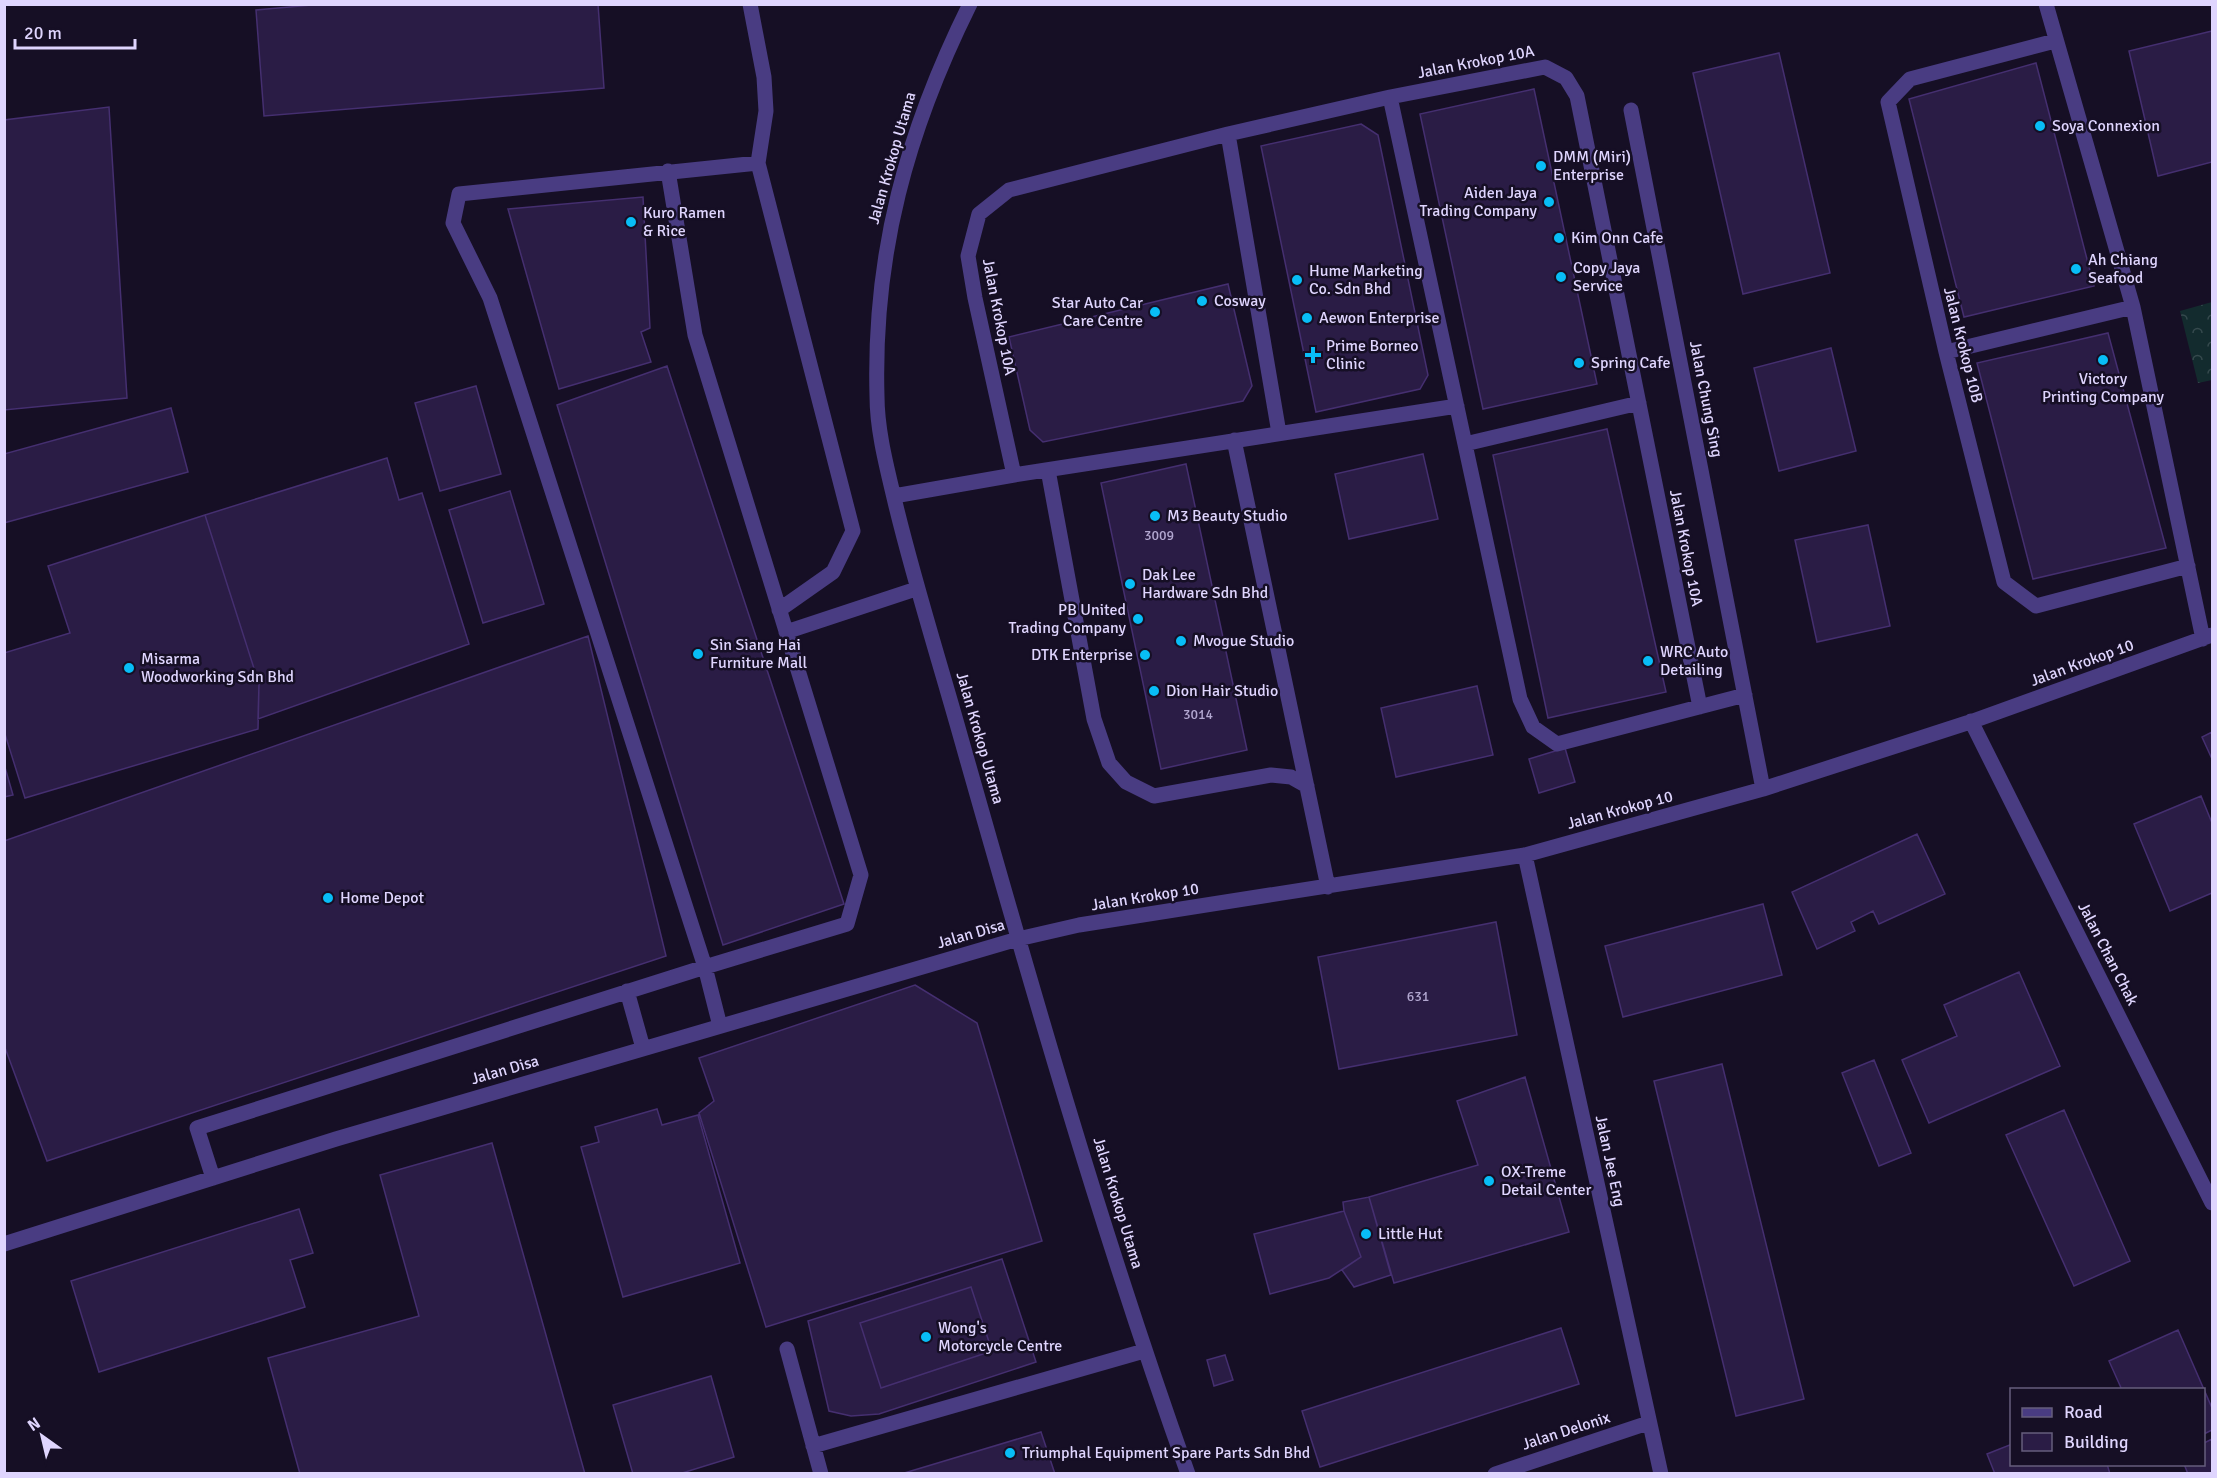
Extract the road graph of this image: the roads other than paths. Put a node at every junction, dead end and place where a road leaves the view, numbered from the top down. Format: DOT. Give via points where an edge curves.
graph roads {
  1 [pos="750,4"];
  2 [pos="970,4"];
  3 [pos="2047,9"];
  4 [pos="2055,41"];
  5 [pos="1390,97"];
  6 [pos="1631,110"];
  7 [pos="1228,134"];
  8 [pos="758,163"];
  9 [pos="668,171"];
  10 [pos="2133,307"];
  11 [pos="1946,352"];
  12 [pos="1639,403"];
  13 [pos="1457,406"];
  14 [pos="1279,433"];
  15 [pos="1234,440"];
  16 [pos="1465,444"];
  17 [pos="1048,470"];
  18 [pos="1014,475"];
  19 [pos="894,496"];
  20 [pos="2188,566"];
  21 [pos="916,589"];
  22 [pos="779,610"];
  23 [pos="786,632"];
  24 [pos="2208,637"];
  25 [pos="1745,695"];
  26 [pos="1700,707"];
  27 [pos="1971,721"];
  28 [pos="1307,786"];
  29 [pos="1763,789"];
  30 [pos="1525,855"];
  31 [pos="1328,887"];
  32 [pos="1018,939"];
  33 [pos="705,967"];
  34 [pos="627,991"];
  35 [pos="720,1026"];
  36 [pos="643,1048"];
  37 [pos="213,1178"];
  38 [pos="2212,1203"];
  39 [pos="4,1244"];
  40 [pos="787,1348"];
  41 [pos="1144,1351"];
  42 [pos="1648,1423"];
  43 [pos="813,1446"];
  44 [pos="821,1473"];
  45 [pos="1188,1473"];
  46 [pos="1495,1473"];
  47 [pos="1661,1473"];
  1 -- 8 [label="street" via="764,77 766,111"];
  2 -- 19 [label="street, Jalan Krokop Utama" via="921,114 889,224 877,326 876,402"];
  3 -- 4 [label="street"];
  4 -- 10 [label="street"];
  4 -- 11 [label="street, Jalan Krokop 10B" via="1910,79 1888,102"];
  5 -- 7 [label="street, Jalan Krokop 10A"];
  5 -- 12 [label="street, Jalan Krokop 10A" via="1545,67 1566,78 1577,96"];
  5 -- 13 [label="street"];
  6 -- 25 [label="street, Jalan Chung Sing"];
  7 -- 14 [label="street"];
  7 -- 18 [label="street, Jalan Krokop 10A" via="1009,190 979,214 968,256"];
  8 -- 9 [label="street"];
  8 -- 22 [label="street" via="853,531 833,572"];
  9 -- 22 [label="street" via="695,335"];
  9 -- 33 [label="street" via="459,194 453,224 490,298"];
  10 -- 11 [label="street"];
  10 -- 20 [label="street"];
  11 -- 20 [label="street, Jalan Krokop 10B" via="2004,582 2036,606"];
  12 -- 16 [label="street"];
  12 -- 26 [label="street, Jalan Krokop 10A"];
  13 -- 14 [label="street"];
  13 -- 16 [label="street"];
  14 -- 15 [label="street"];
  15 -- 17 [label="street"];
  15 -- 28 [label="street"];
  16 -- 26 [label="street" via="1520,699 1533,727 1557,744"];
  17 -- 18 [label="street"];
  17 -- 28 [label="street" via="1094,719 1109,763 1126,782 1154,796 1271,775 1291,777"];
  18 -- 19 [label="street"];
  19 -- 21 [label="street, Jalan Krokop Utama"];
  20 -- 24 [label="street"];
  21 -- 23 [label="street"];
  21 -- 32 [label="street, Jalan Krokop Utama"];
  22 -- 23 [label="street"];
  23 -- 33 [label="street" via="861,875 847,924"];
  24 -- 27 [label="street, Jalan Krokop 10"];
  25 -- 26 [label="street"];
  25 -- 29 [label="street, Jalan Chung Sing"];
  27 -- 29 [label="street, Jalan Krokop 10"];
  27 -- 38 [label="street, Jalan Chan Chak"];
  28 -- 31 [label="street"];
  29 -- 30 [label="street, Jalan Krokop 10"];
  30 -- 31 [label="street, Jalan Krokop 10"];
  30 -- 42 [label="street, Jalan Jee Eng"];
  31 -- 32 [label="street, Jalan Krokop 10" via="1078,925"];
  32 -- 35 [label="street, Jalan Disa"];
  32 -- 41 [label="street, Jalan Krokop Utama"];
  33 -- 34 [label="street"];
  33 -- 35 [label="street"];
  34 -- 36 [label="street"];
  34 -- 37 [label="street" via="197,1128"];
  35 -- 36 [label="street, Jalan Disa"];
  36 -- 37 [label="street, Jalan Disa"];
  37 -- 39 [label="street, Jalan Disa"];
  40 -- 43 [label="street"];
  41 -- 43 [label="street"];
  41 -- 45 [label="street, Jalan Krokop Utama"];
  42 -- 46 [label="street, Jalan Delonix"];
  42 -- 47 [label="street, Jalan Jee Eng"];
  43 -- 44 [label="street"];
}
